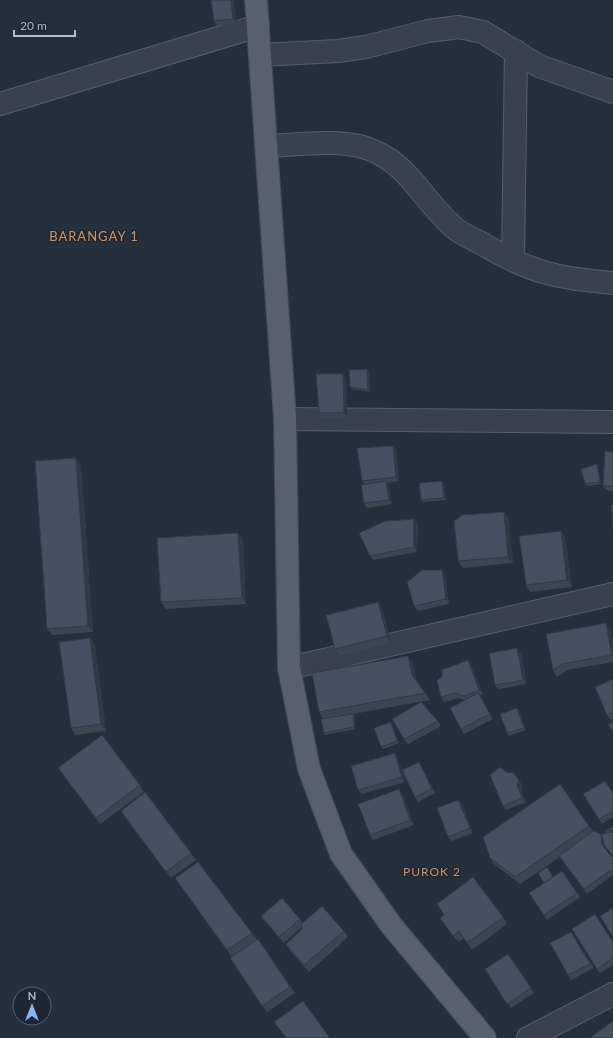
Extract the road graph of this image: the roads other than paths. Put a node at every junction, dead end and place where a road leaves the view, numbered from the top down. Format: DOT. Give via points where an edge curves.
graph roads {
  1 [pos="256,0"];
  2 [pos="258,26"];
  3 [pos="516,51"];
  4 [pos="260,56"];
  5 [pos="613,92"];
  6 [pos="0,104"];
  7 [pos="266,146"];
  8 [pos="513,260"];
  9 [pos="613,283"];
  10 [pos="285,418"];
  11 [pos="613,422"];
  12 [pos="613,594"];
  13 [pos="289,668"];
  14 [pos="613,994"];
  15 [pos="485,1038"];
  16 [pos="528,1038"];
  1 -- 2 [label="main road"];
  2 -- 4 [label="main road"];
  2 -- 6 [label="street"];
  3 -- 4 [label="street" via="483,32 459,27 428,31 366,47"];
  3 -- 5 [label="street" via="539,66"];
  3 -- 8 [label="street"];
  4 -- 7 [label="main road"];
  7 -- 8 [label="street" via="362,146 384,155 409,175 457,230"];
  7 -- 10 [label="main road"];
  8 -- 9 [label="street" via="547,273"];
  10 -- 11 [label="street"];
  10 -- 13 [label="main road"];
  12 -- 13 [label="street"];
  13 -- 15 [label="main road" via="309,769 341,854 391,925"];
  14 -- 16 [label="street"];
}
